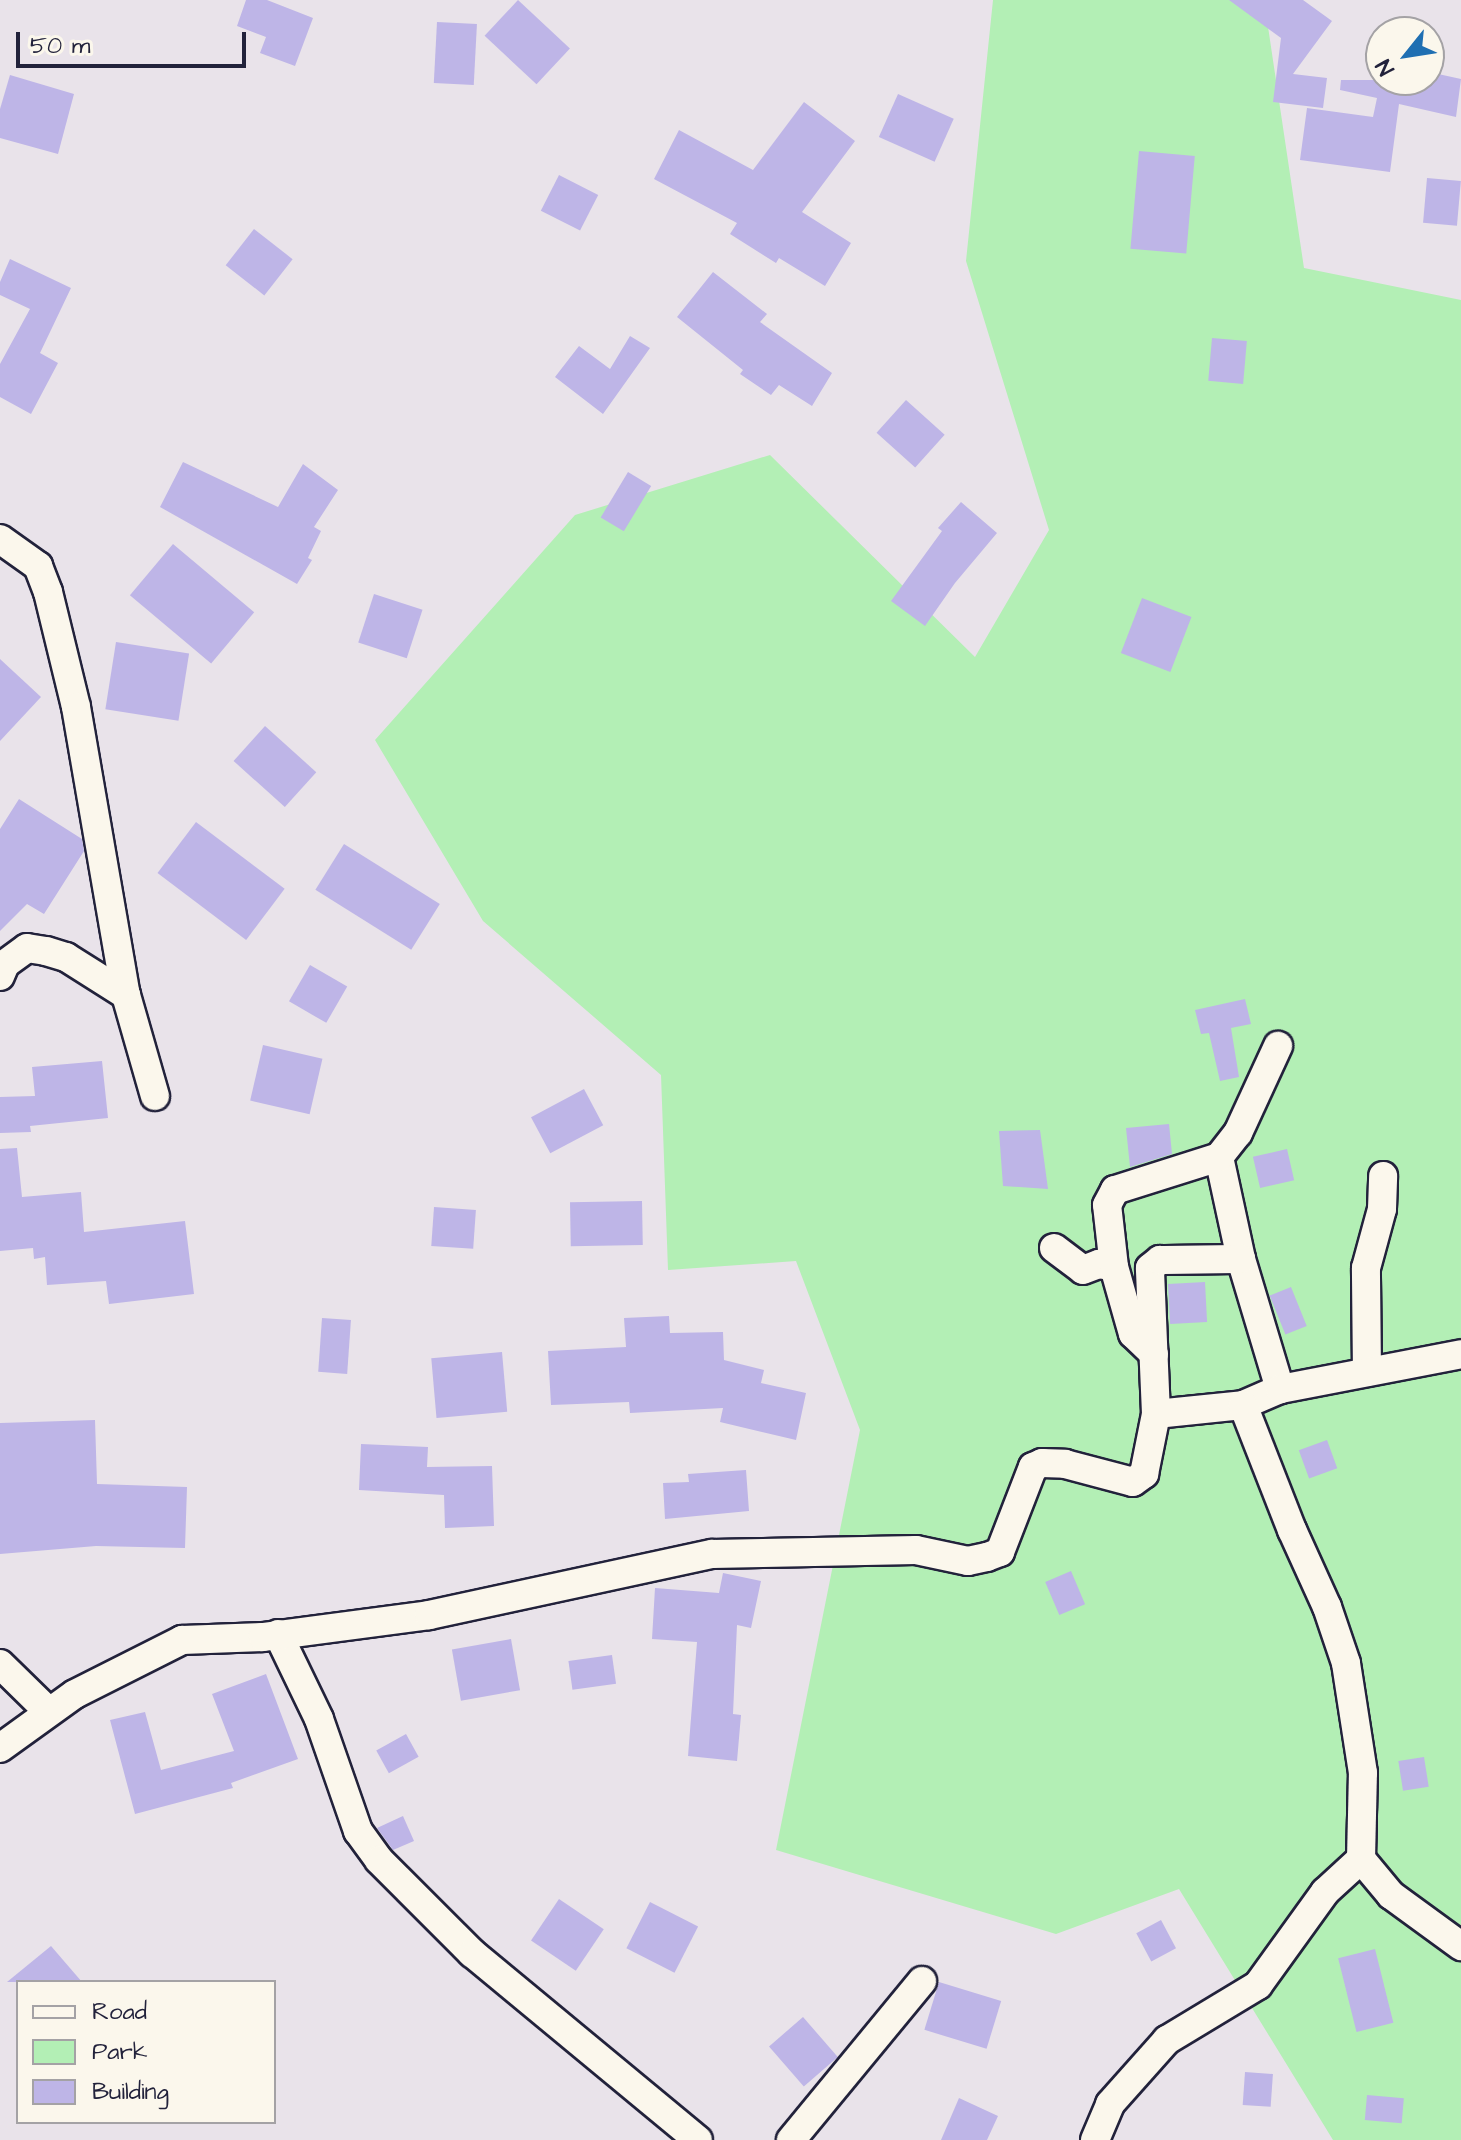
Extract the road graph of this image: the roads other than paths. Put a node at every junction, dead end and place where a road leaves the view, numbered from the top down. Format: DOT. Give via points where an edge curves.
graph roads {
  1 [pos="0,539"];
  2 [pos="0,976"];
  3 [pos="126,995"];
  4 [pos="1278,1046"];
  5 [pos="155,1096"];
  6 [pos="1219,1157"];
  7 [pos="1383,1176"];
  8 [pos="1054,1248"];
  9 [pos="1241,1259"];
  10 [pos="1114,1267"];
  11 [pos="1154,1354"];
  12 [pos="1461,1354"];
  13 [pos="1367,1372"];
  14 [pos="1280,1389"];
  15 [pos="1243,1405"];
  16 [pos="1156,1414"];
  17 [pos="278,1634"];
  18 [pos="0,1664"];
  19 [pos="48,1711"];
  20 [pos="0,1748"];
  21 [pos="1361,1859"];
  22 [pos="1461,1946"];
  23 [pos="922,1981"];
  24 [pos="698,2140"];
  25 [pos="791,2140"];
  26 [pos="1095,2140"];
  1 -- 3 [label="street" via="38,566 48,592 76,707"];
  2 -- 3 [label="street" via="5,964 27,948 66,957"];
  3 -- 5 [label="street"];
  4 -- 6 [label="street" via="1238,1133"];
  6 -- 9 [label="street"];
  6 -- 10 [label="street" via="1115,1190 1107,1205"];
  7 -- 13 [label="street" via="1382,1209 1366,1268"];
  8 -- 10 [label="street" via="1083,1270 1099,1264"];
  9 -- 11 [label="street" via="1160,1260 1150,1268"];
  9 -- 14 [label="street"];
  10 -- 11 [label="street" via="1133,1334"];
  11 -- 16 [label="street"];
  12 -- 13 [label="street"];
  13 -- 14 [label="street"];
  14 -- 15 [label="street"];
  15 -- 16 [label="street"];
  15 -- 21 [label="street" via="1346,1663 1363,1773"];
  16 -- 17 [label="street" via="1144,1474 1133,1482 1065,1464 1033,1467 1000,1552 987,1557 968,1561 916,1550 712,1554 429,1615"];
  17 -- 19 [label="street" via="182,1640"];
  17 -- 24 [label="street" via="319,1719 358,1831 379,1860 472,1953"];
  18 -- 19 [label="street"];
  19 -- 20 [label="street"];
  21 -- 22 [label="street" via="1391,1895"];
  21 -- 26 [label="street" via="1325,1892 1258,1985 1167,2040 1149,2059 1110,2104"];
  23 -- 25 [label="street"];
}
